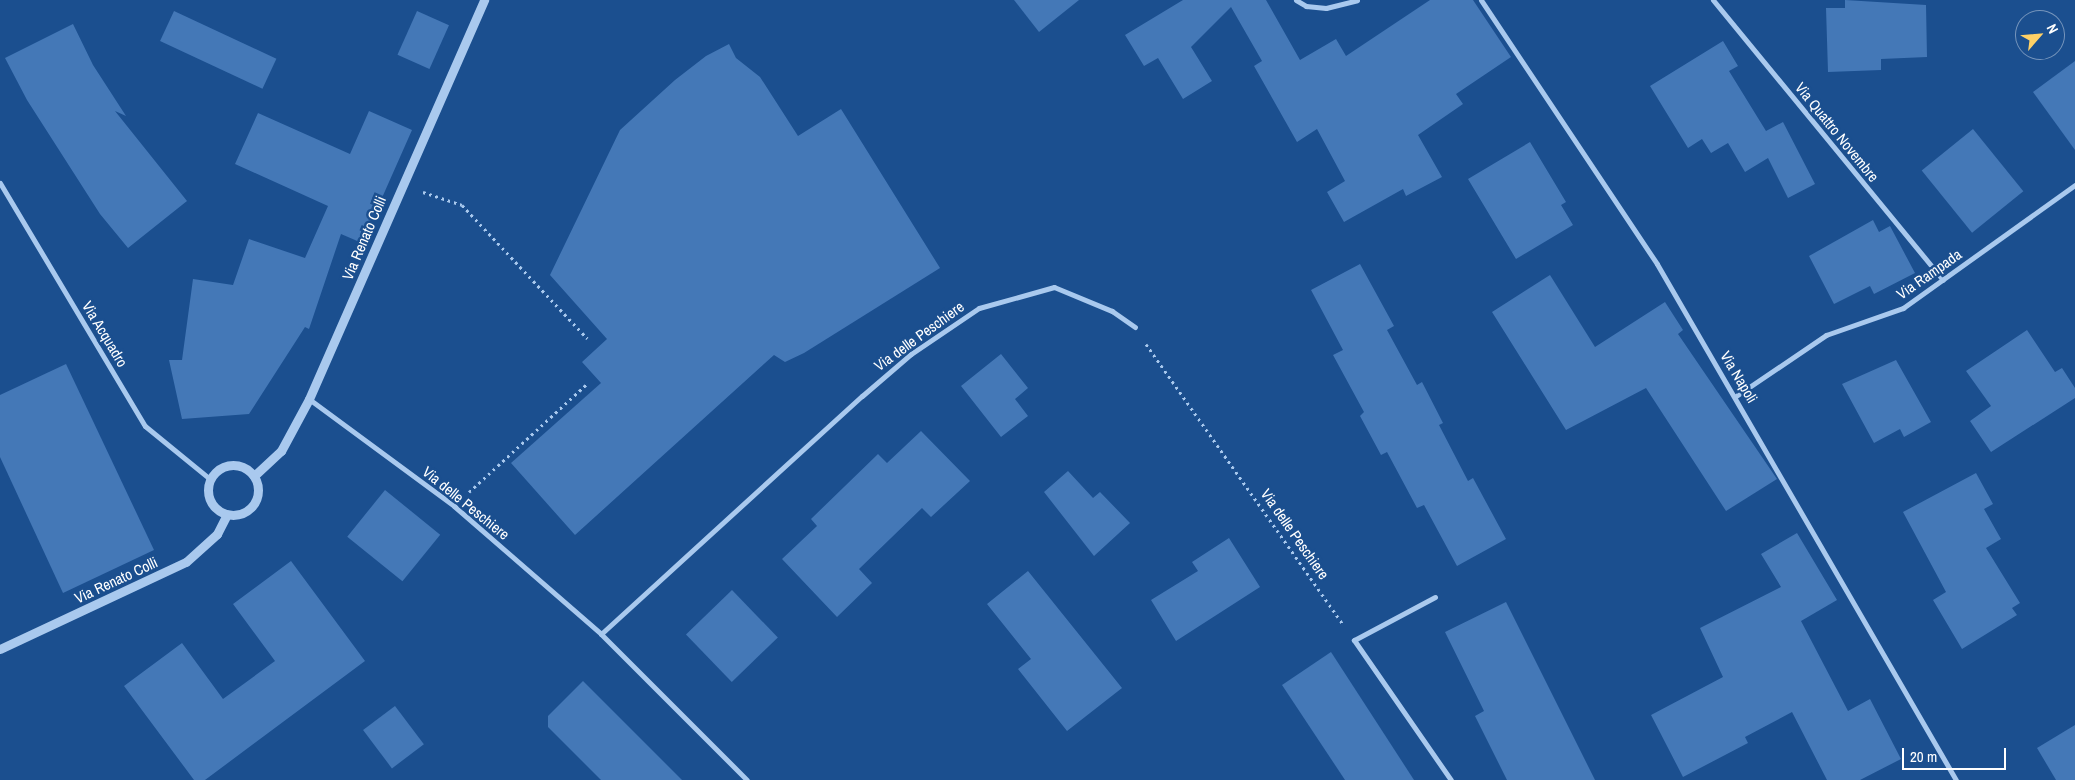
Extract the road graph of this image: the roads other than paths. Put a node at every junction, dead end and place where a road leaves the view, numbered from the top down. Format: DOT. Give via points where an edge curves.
graph roads {
  1 [pos="484,0"];
  2 [pos="1296,0"];
  3 [pos="1357,0"];
  4 [pos="1481,0"];
  5 [pos="1713,0"];
  6 [pos="0,183"];
  7 [pos="2075,185"];
  8 [pos="1943,280"];
  9 [pos="1135,327"];
  10 [pos="1736,396"];
  11 [pos="309,399"];
  12 [pos="254,476"];
  13 [pos="210,479"];
  14 [pos="227,514"];
  15 [pos="1435,597"];
  16 [pos="601,634"];
  17 [pos="0,649"];
  18 [pos="747,780"];
  19 [pos="1450,780"];
  20 [pos="1956,780"];
  1 -- 11 [label="street, Via Renato Colli"];
  2 -- 3 [label="street" via="1306,6 1326,8"];
  4 -- 10 [label="street, Via Napoli" via="1657,264"];
  5 -- 8 [label="street, Via Quattro Novembre"];
  6 -- 13 [label="street, Via Acquadro" via="145,426"];
  7 -- 8 [label="street, Via Rampada"];
  8 -- 10 [label="street, Via Rampada" via="1903,308 1826,335"];
  9 -- 16 [label="street, Via delle Peschiere" via="1112,311 1054,287 979,308 912,354 862,396"];
  10 -- 20 [label="street, Via Napoli"];
  11 -- 12 [label="street, Via Renato Colli" via="282,451"];
  11 -- 16 [label="street, Via delle Peschiere" via="454,506"];
  12 -- 13 [label="street" via="235,465 221,468"];
  12 -- 14 [label="street" via="258,493 250,508 235,515"];
  13 -- 14 [label="street" via="210,500"];
  14 -- 17 [label="street, Via Renato Colli" via="217,534 186,562"];
  15 -- 19 [label="street" via="1354,640"];
  16 -- 18 [label="street, Via delle Peschiere"];
}
